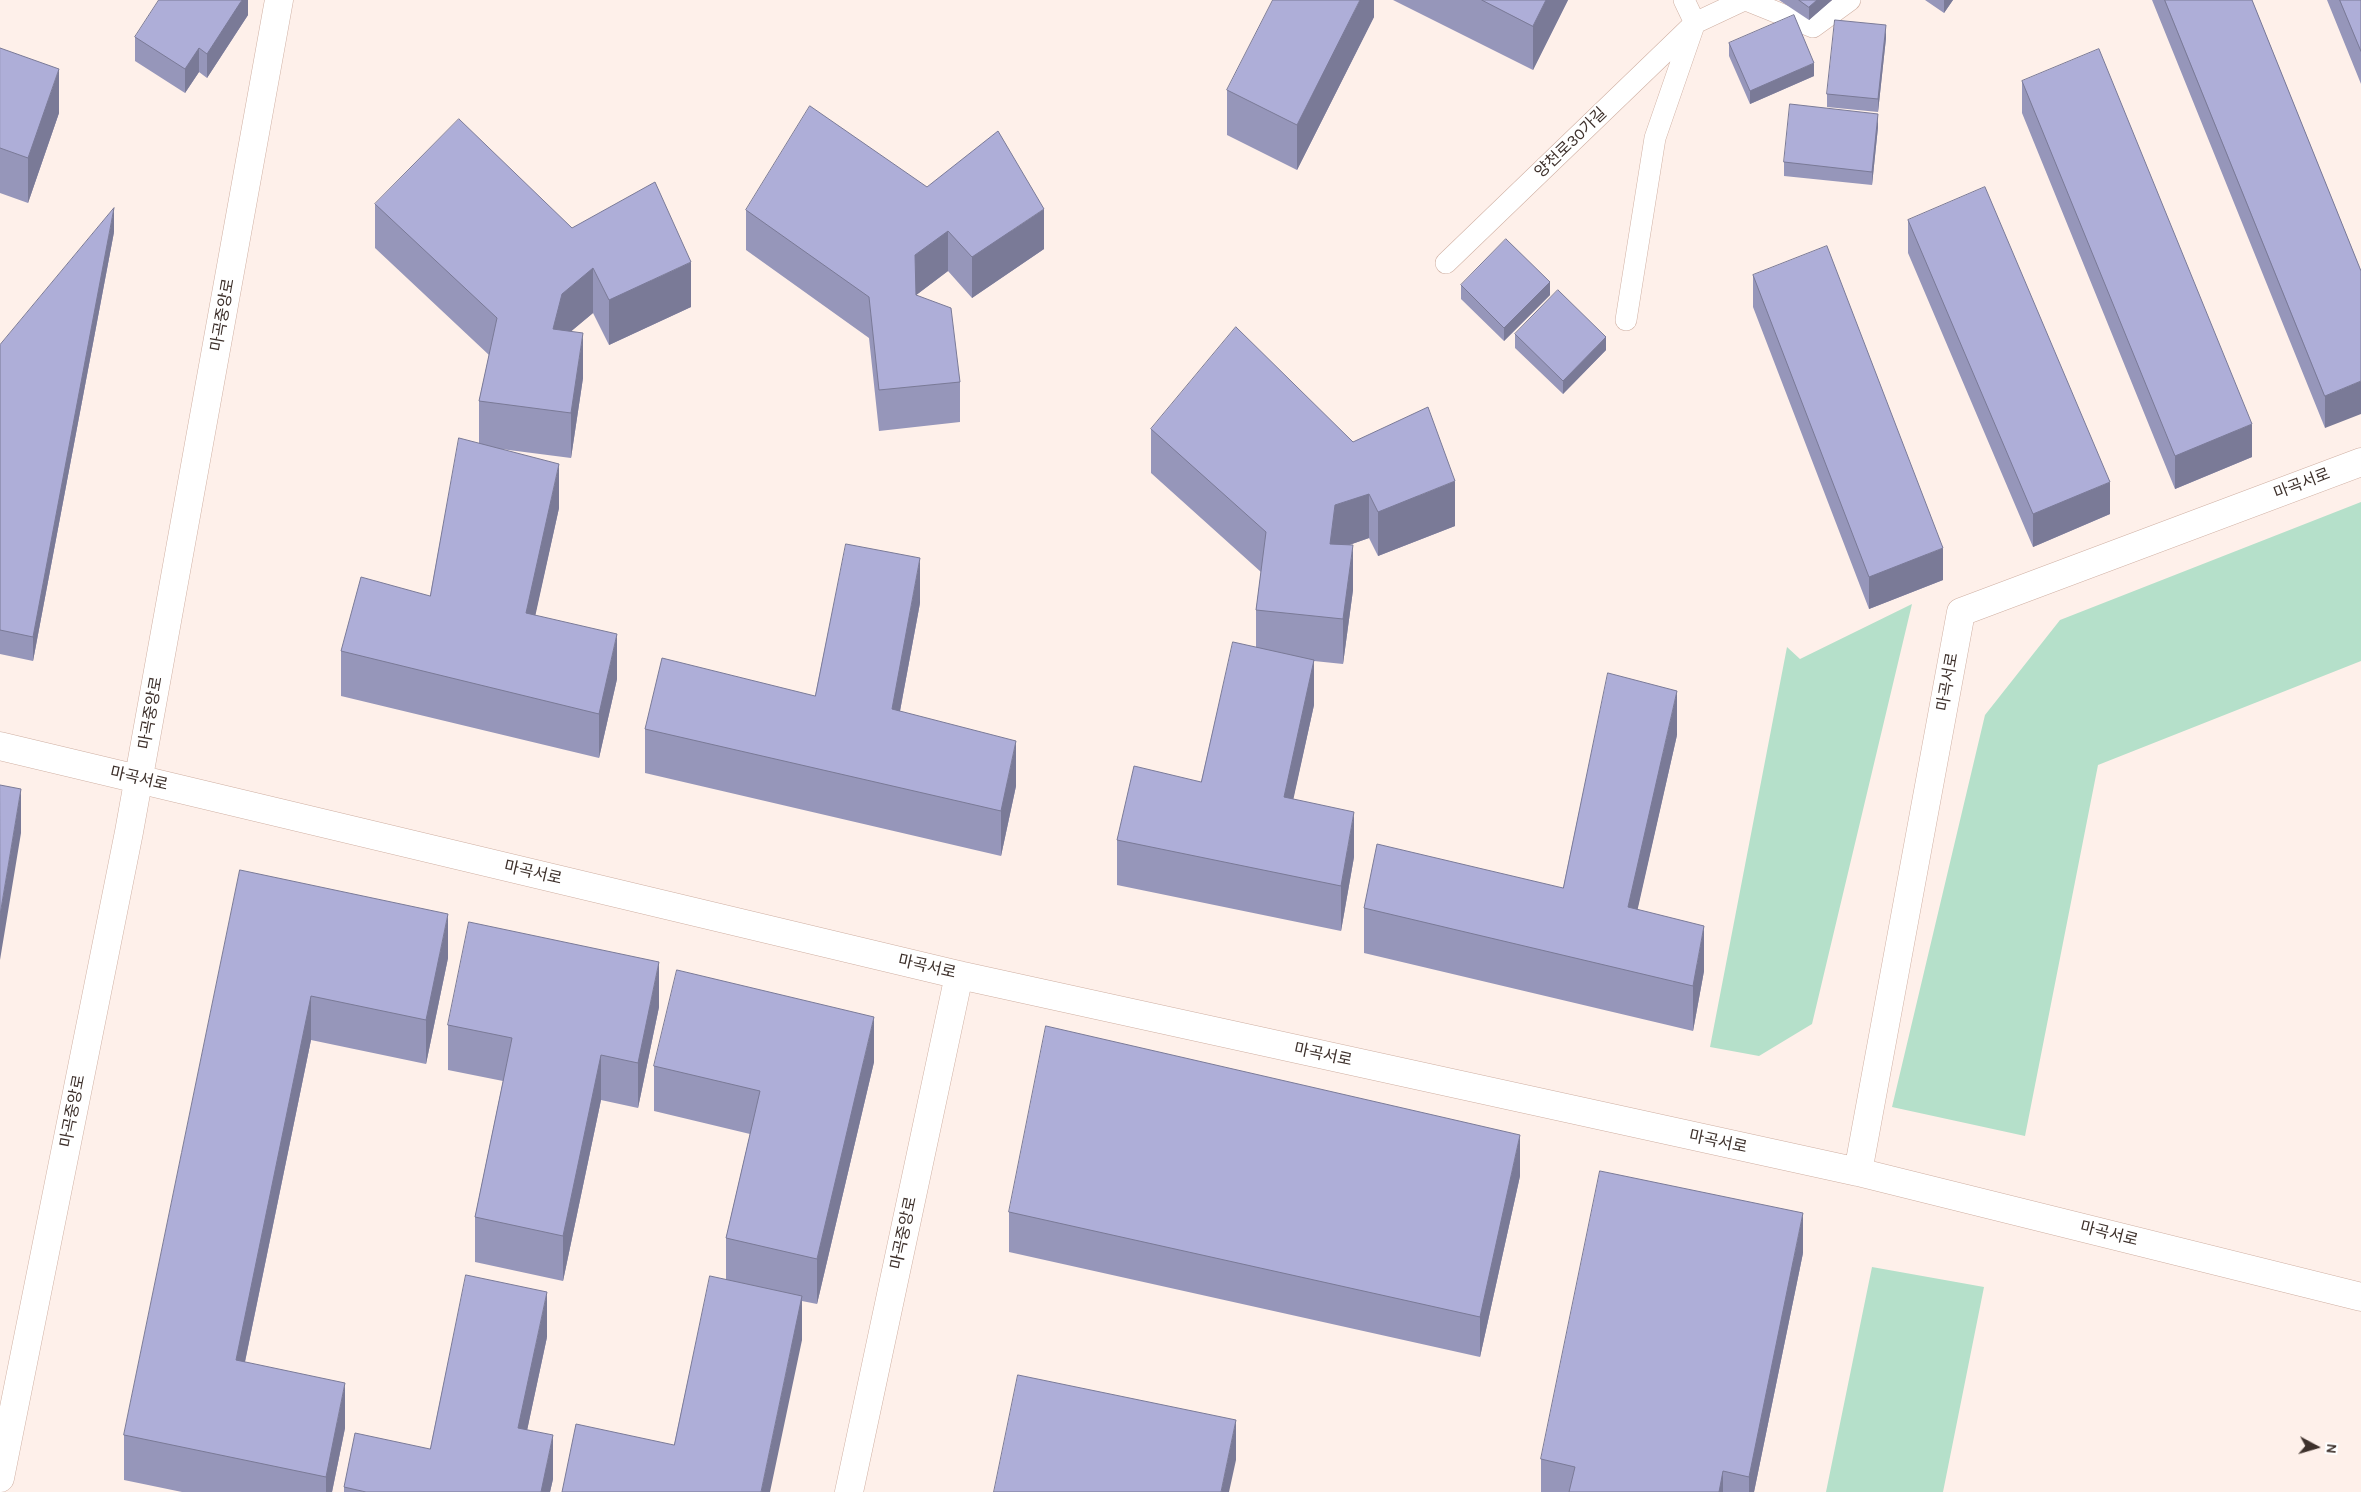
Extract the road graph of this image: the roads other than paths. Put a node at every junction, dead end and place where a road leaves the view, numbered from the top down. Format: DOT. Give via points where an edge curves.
graph roads {
  1 [pos="279,0"];
  2 [pos="1684,0"];
  3 [pos="1745,0"];
  4 [pos="1850,0"];
  5 [pos="1695,23"];
  6 [pos="1446,263"];
  7 [pos="1626,320"];
  8 [pos="2361,462"];
  9 [pos="0,746"];
  10 [pos="139,779"];
  11 [pos="958,975"];
  12 [pos="1858,1172"];
  13 [pos="2361,1297"];
  14 [pos="0,1478"];
  15 [pos="849,1492"];
  1 -- 10 [label="street, 마곡중앙로"];
  2 -- 5 [label="lane"];
  3 -- 4 [label="lane, 양천로30가길" via="1813,28"];
  3 -- 5 [label="lane, 양천로30가길"];
  5 -- 6 [label="lane, 양천로30가길"];
  5 -- 7 [label="lane" via="1655,138"];
  8 -- 12 [label="street, 마곡서로" via="1961,612"];
  9 -- 10 [label="street, 마곡서로"];
  10 -- 11 [label="street, 마곡서로"];
  10 -- 14 [label="street, 마곡중앙로"];
  11 -- 12 [label="street, 마곡서로"];
  11 -- 15 [label="street, 마곡중앙로"];
  12 -- 13 [label="street, 마곡서로"];
}
